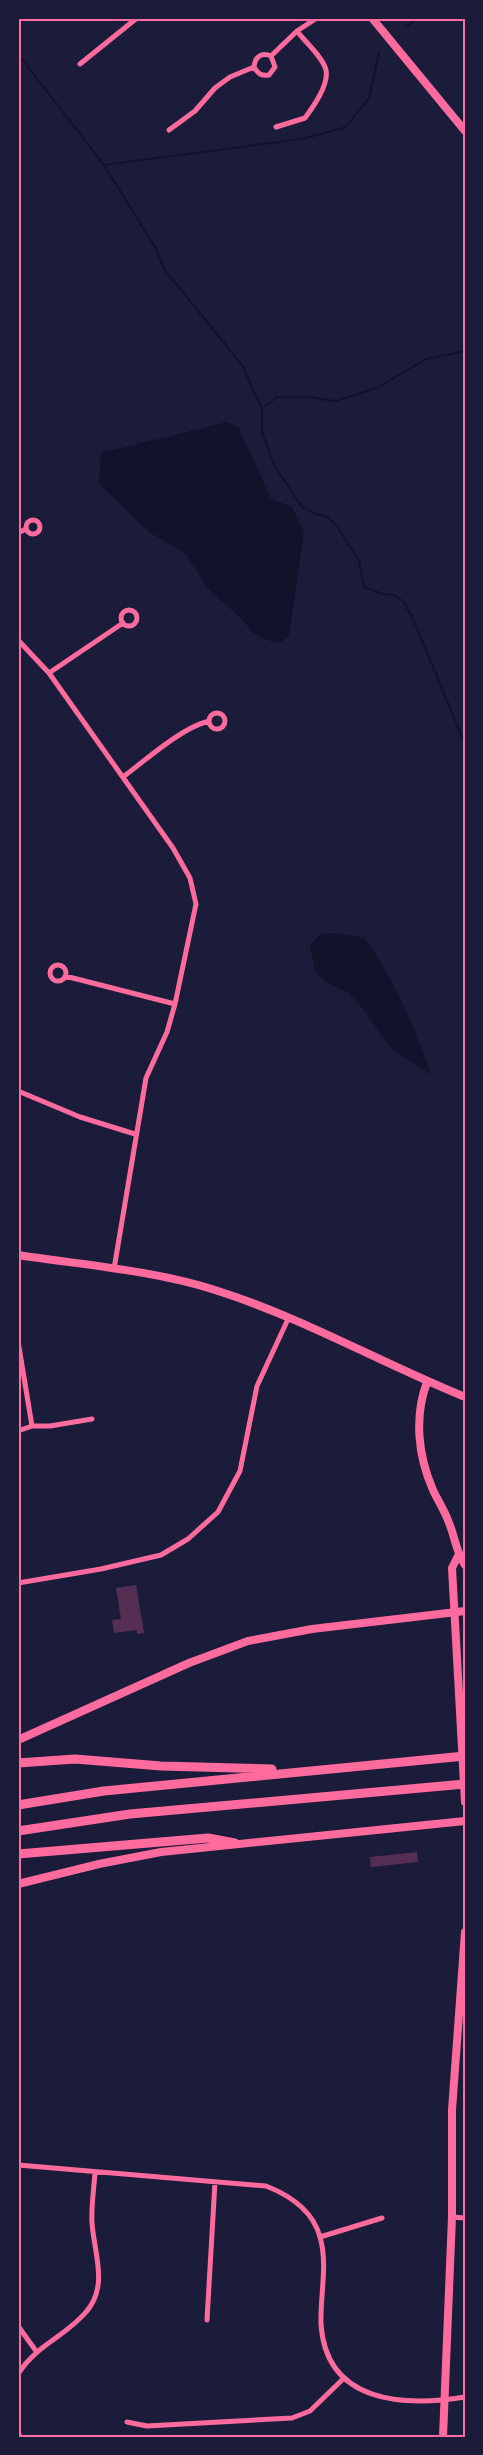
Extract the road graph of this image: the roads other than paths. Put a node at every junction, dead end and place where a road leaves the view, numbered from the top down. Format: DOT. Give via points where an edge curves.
graph roads {
  1 [pos="137,18"];
  2 [pos="317,18"];
  3 [pos="372,18"];
  4 [pos="297,31"];
  5 [pos="271,56"];
  6 [pos="80,64"];
  7 [pos="254,67"];
  8 [pos="276,127"];
  9 [pos="169,130"];
  10 [pos="465,131"];
  11 [pos="27,529"];
  12 [pos="18,533"];
  13 [pos="123,623"];
  14 [pos="18,640"];
  15 [pos="49,673"];
  16 [pos="209,721"];
  17 [pos="123,777"];
  18 [pos="65,976"];
  19 [pos="175,1004"];
  20 [pos="18,1091"];
  21 [pos="135,1134"];
  22 [pos="18,1255"];
  23 [pos="114,1269"];
  24 [pos="289,1317"];
  25 [pos="18,1341"];
  26 [pos="427,1382"];
  27 [pos="465,1397"];
  28 [pos="92,1419"];
  29 [pos="32,1426"];
  30 [pos="18,1431"];
  31 [pos="458,1556"];
  32 [pos="465,1565"];
  33 [pos="18,1583"];
  34 [pos="465,1611"];
  35 [pos="454,1612"];
  36 [pos="18,1740"];
  37 [pos="465,1756"];
  38 [pos="18,1763"];
  39 [pos="313,1769"];
  40 [pos="465,1784"];
  41 [pos="465,1802"];
  42 [pos="18,1805"];
  43 [pos="465,1821"];
  44 [pos="18,1831"];
  45 [pos="235,1843"];
  46 [pos="18,1854"];
  47 [pos="18,1884"];
  48 [pos="465,1932"];
  49 [pos="18,2165"];
  50 [pos="95,2172"];
  51 [pos="215,2182"];
  52 [pos="452,2217"];
  53 [pos="382,2218"];
  54 [pos="465,2218"];
  55 [pos="320,2237"];
  56 [pos="207,2320"];
  57 [pos="18,2326"];
  58 [pos="36,2351"];
  59 [pos="18,2374"];
  60 [pos="343,2379"];
  61 [pos="465,2397"];
  62 [pos="444,2400"];
  63 [pos="127,2422"];
  64 [pos="18,2432"];
  65 [pos="20,2437"];
  66 [pos="443,2437"];
  1 -- 6 [label="street"];
  2 -- 4 [label="street"];
  3 -- 10 [label="main road"];
  4 -- 5 [label="street"];
  4 -- 8 [label="street" via="326,70 325,84 305,118"];
  5 -- 7 [label="street" via="258,56"];
  5 -- 7 [label="street" via="275,67 269,75 262,76"];
  7 -- 9 [label="street" via="215,88 195,111"];
  11 -- 12 [label="street"];
  13 -- 15 [label="street"];
  14 -- 15 [label="street"];
  15 -- 17 [label="street"];
  16 -- 17 [label="street" via="183,734"];
  17 -- 19 [label="street" via="173,848 190,878 196,904"];
  18 -- 19 [label="street"];
  19 -- 21 [label="street" via="146,1078"];
  20 -- 21 [label="street" via="80,1117"];
  21 -- 23 [label="street"];
  22 -- 23 [label="main road"];
  23 -- 24 [label="main road" via="213,1289"];
  24 -- 26 [label="main road"];
  24 -- 33 [label="street" via="257,1386 240,1472 226,1501 212,1518 161,1555"];
  25 -- 29 [label="street"];
  26 -- 27 [label="main road"];
  26 -- 31 [label="main road" via="420,1412 422,1458 450,1523"];
  28 -- 29 [label="street"];
  29 -- 30 [label="street"];
  31 -- 32 [label="main road"];
  31 -- 35 [label="main road" via="452,1568"];
  34 -- 35 [label="main road"];
  35 -- 36 [label="main road" via="248,1641 189,1663"];
  35 -- 41 [label="main road"];
  37 -- 39 [label="highway"];
  38 -- 39 [label="highway" via="75,1759 161,1766"];
  39 -- 42 [label="highway" via="104,1791"];
  40 -- 44 [label="highway" via="130,1814"];
  43 -- 45 [label="main road"];
  45 -- 46 [label="highway" via="208,1838"];
  45 -- 47 [label="main road" via="132,1857"];
  48 -- 52 [label="main road" via="452,2110"];
  49 -- 50 [label="street"];
  50 -- 51 [label="street"];
  50 -- 58 [label="street" via="92,2222 100,2276 97,2293 87,2312"];
  51 -- 55 [label="street" via="266,2186 287,2195 306,2212"];
  51 -- 56 [label="street"];
  52 -- 54 [label="street"];
  52 -- 62 [label="main road"];
  53 -- 55 [label="street"];
  55 -- 60 [label="street" via="321,2325 327,2354"];
  57 -- 58 [label="street"];
  58 -- 59 [label="street"];
  60 -- 62 [label="street" via="387,2398"];
  60 -- 63 [label="street" via="310,2411 292,2418 147,2426"];
  61 -- 62 [label="street"];
  62 -- 66 [label="main road"];
  64 -- 65 [label="street"];
}
